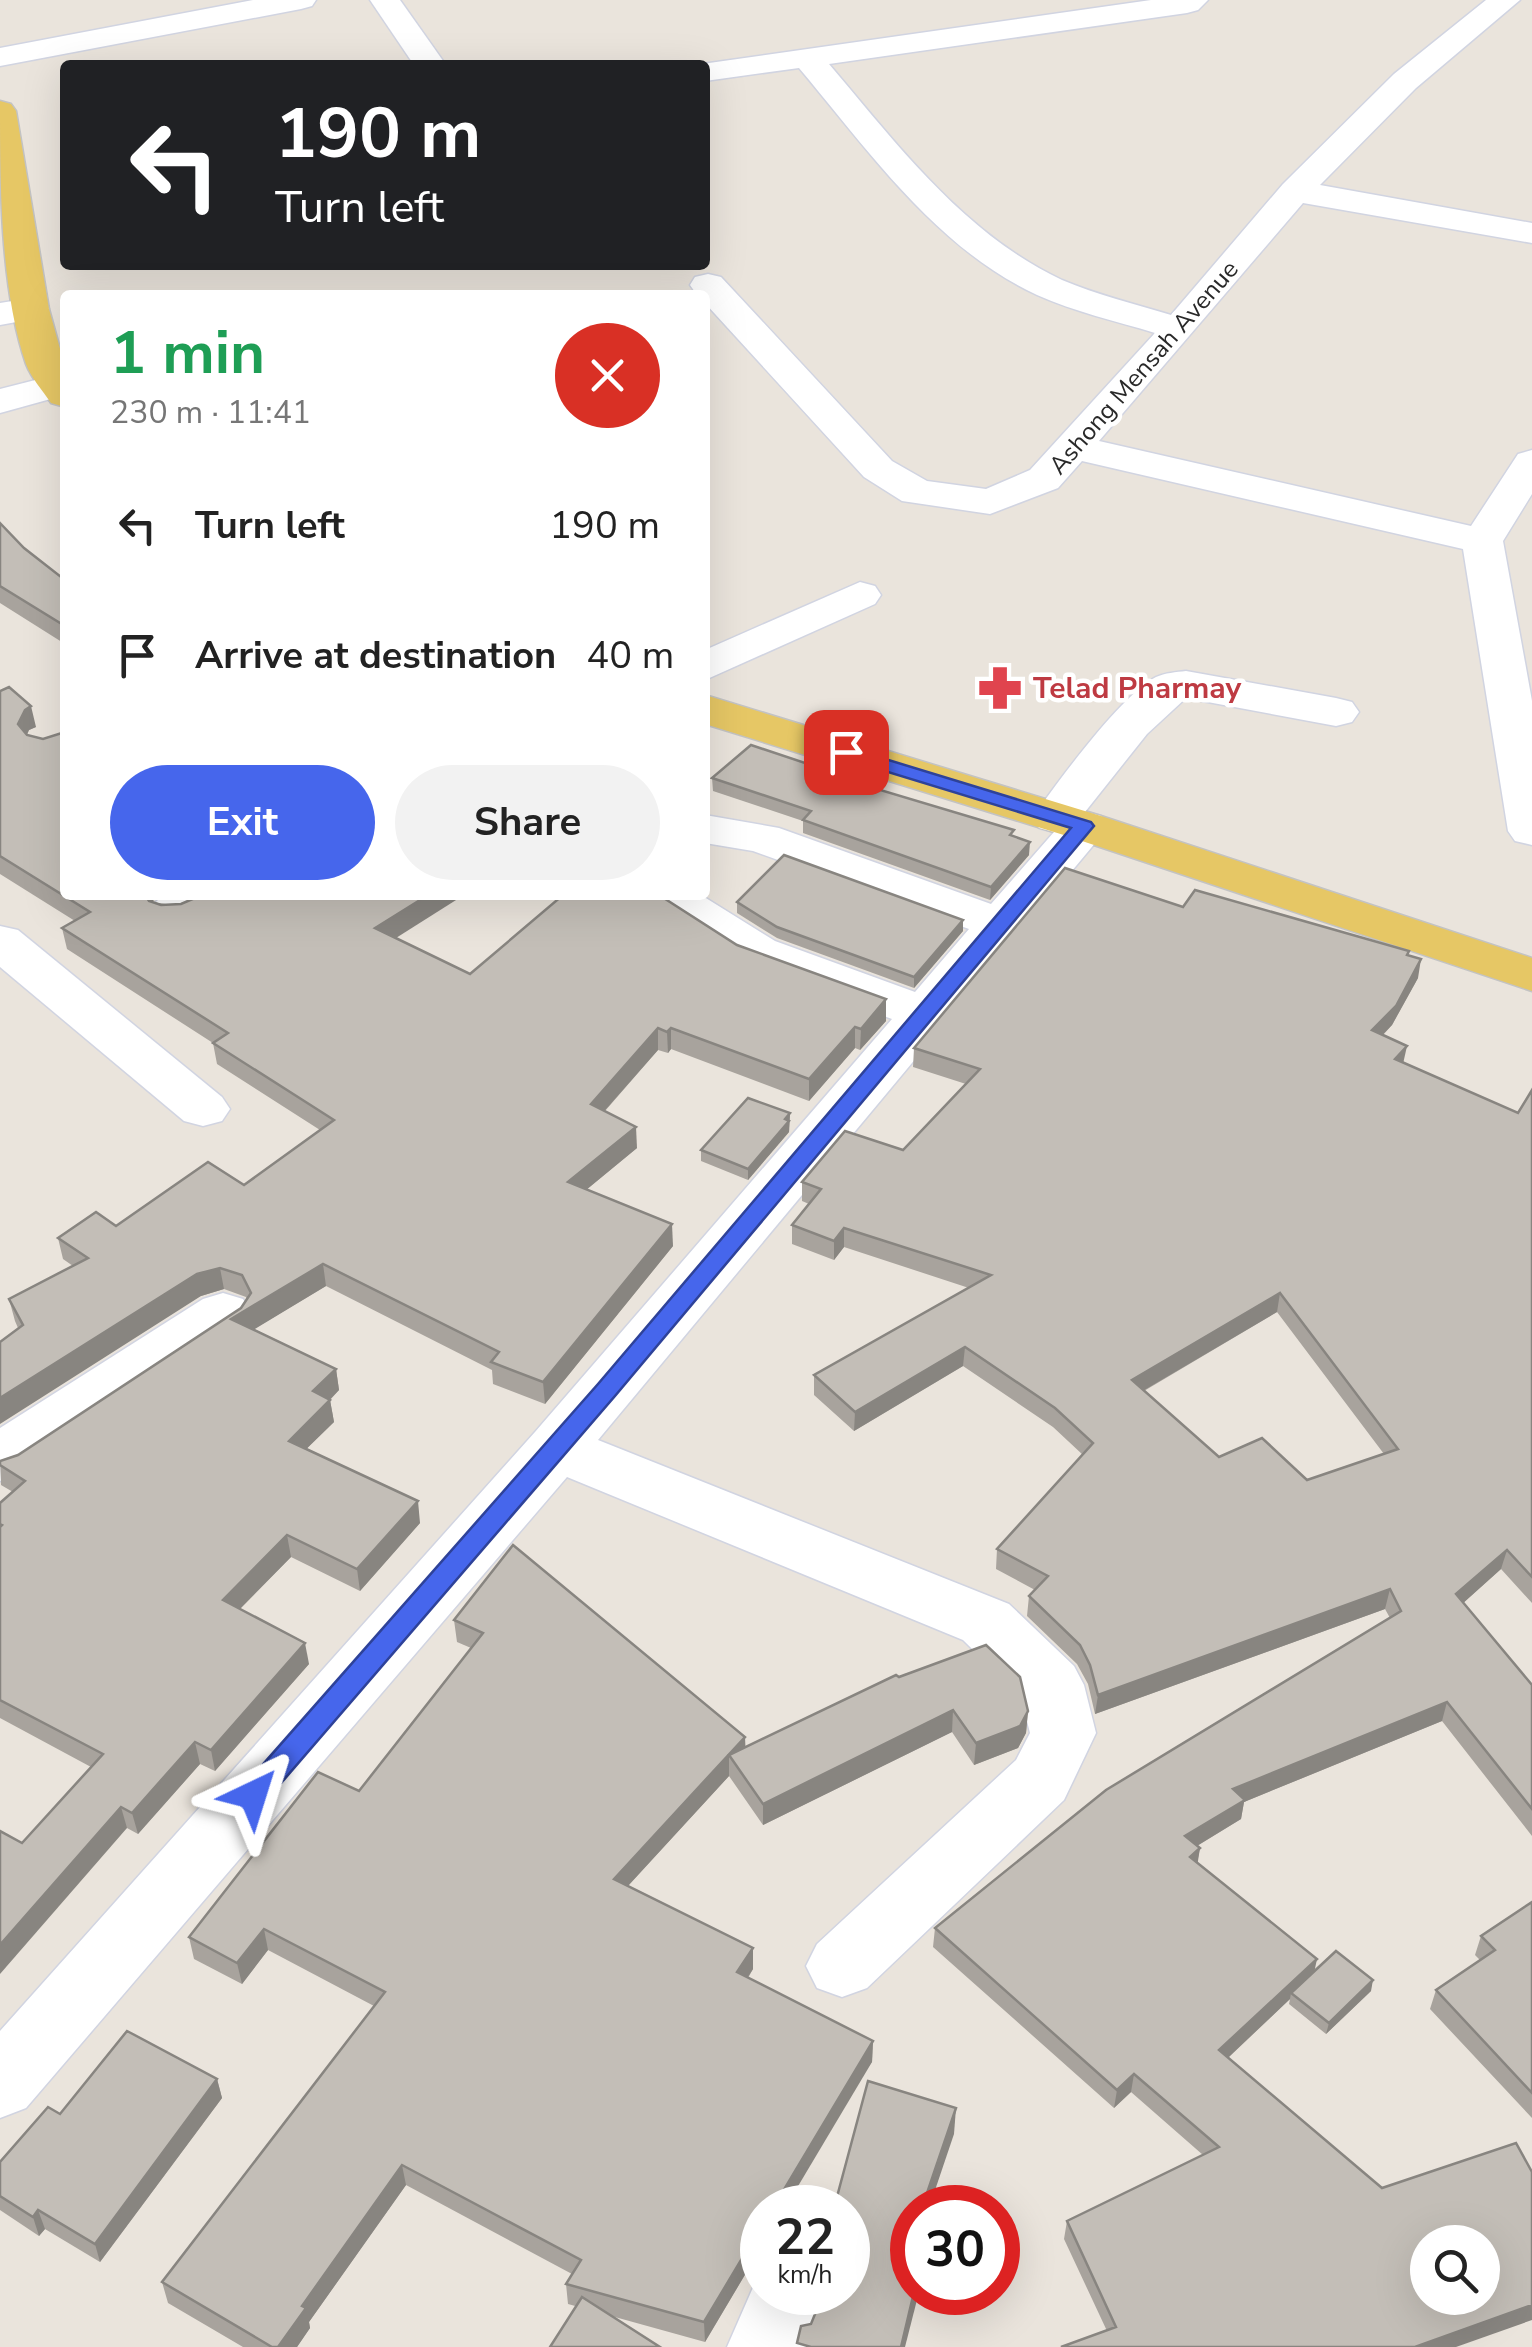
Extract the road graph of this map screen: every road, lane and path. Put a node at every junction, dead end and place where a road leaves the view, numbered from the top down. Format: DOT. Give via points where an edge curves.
graph roads {
  1 [pos="300,0"];
  2 [pos="385,0"];
  3 [pos="1194,0"];
  4 [pos="1506,0"];
  5 [pos="0,56"];
  6 [pos="808,59"];
  7 [pos="427,60"];
  8 [pos="710,71"];
  9 [pos="0,111"];
  10 [pos="1295,191"];
  11 [pos="9,223"];
  12 [pos="1532,233"];
  13 [pos="708,285"];
  14 [pos="16,312"];
  15 [pos="1179,329"];
  16 [pos="0,364"];
  17 [pos="56,380"];
  18 [pos="0,402"];
  19 [pos="1073,447"];
  20 [pos="1532,462"];
  21 [pos="1482,541"];
  22 [pos="860,595"];
  23 [pos="710,665"];
  24 [pos="710,711"];
  25 [pos="1336,712"];
  26 [pos="1070,822"];
  27 [pos="710,830"];
  28 [pos="1532,832"];
  29 [pos="675,900"];
  30 [pos="1001,924"];
  31 [pos="0,941"];
  32 [pos="1532,975"];
  33 [pos="926,1014"];
  34 [pos="203,1110"];
  35 [pos="223,1313"];
  36 [pos="557,1448"];
  37 [pos="0,1458"];
  38 [pos="842,1966"];
  39 [pos="0,2084"];
  40 [pos="780,2315"];
  41 [pos="767,2347"];
  1 -- 5 [label="street"];
  2 -- 7 [label="street"];
  3 -- 6 [label="street"];
  4 -- 10 [label="street, Ashong Mensah Avenue" via="1405,82"];
  6 -- 8 [label="street"];
  6 -- 15 [label="street" via="974,240 1047,286"];
  9 -- 11 [label="main road"];
  10 -- 12 [label="street"];
  10 -- 15 [label="street, Ashong Mensah Avenue"];
  11 -- 14 [label="main road"];
  13 -- 19 [label="street, Ashong Mensah Avenue" via="878,469 916,492 990,502 1044,479"];
  14 -- 17 [label="main road"];
  15 -- 19 [label="street, Ashong Mensah Avenue"];
  16 -- 17 [label="street"];
  17 -- 18 [label="street"];
  19 -- 21 [label="street"];
  20 -- 21 [label="street"];
  21 -- 28 [label="street"];
  22 -- 23 [label="street"];
  24 -- 26 [label="main road"];
  25 -- 26 [label="street" via="1177,684 1154,698"];
  26 -- 30 [label="street"];
  26 -- 32 [label="main road"];
  27 -- 30 [label="street" via="762,838"];
  29 -- 33 [label="street" via="757,952"];
  30 -- 33 [label="street"];
  31 -- 34 [label="street"];
  33 -- 36 [label="street"];
  35 -- 37 [label="street"];
  36 -- 38 [label="street" via="986,1622 1051,1685 1063,1734 1040,1780"];
  36 -- 39 [label="street"];
  40 -- 41 [label="street"];
}
